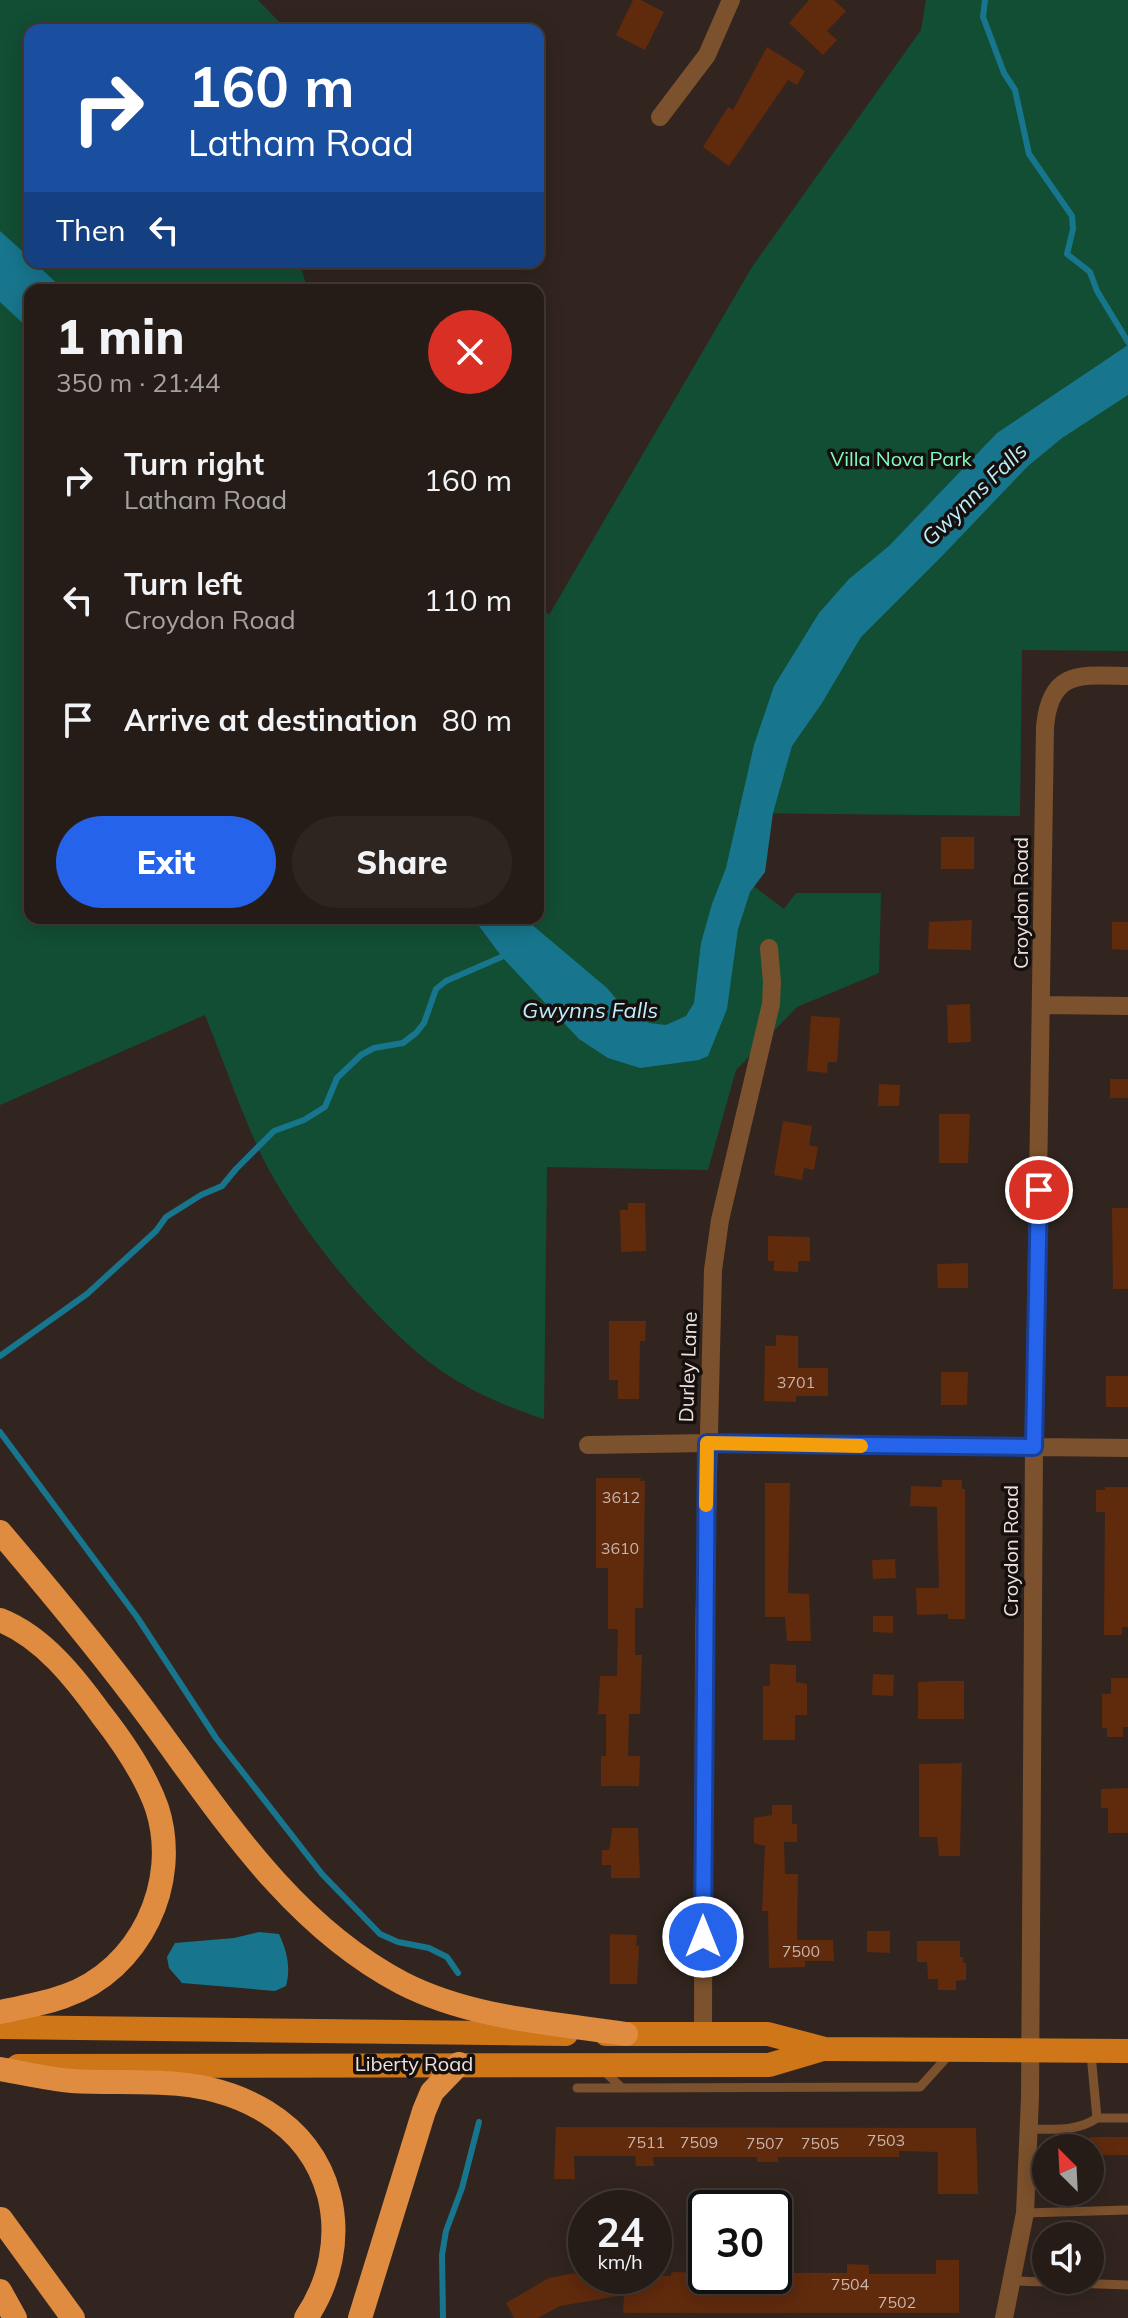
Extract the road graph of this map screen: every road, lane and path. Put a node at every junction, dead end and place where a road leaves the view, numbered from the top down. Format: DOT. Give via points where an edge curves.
graph roads {
  1 [pos="731,0"];
  2 [pos="660,117"];
  3 [pos="1128,676"];
  4 [pos="769,948"];
  5 [pos="1042,1005"];
  6 [pos="1128,1006"];
  7 [pos="707,1443"];
  8 [pos="588,1445"];
  9 [pos="1034,1447"];
  10 [pos="1128,1448"];
  11 [pos="0,1532"];
  12 [pos="0,1620"];
  13 [pos="0,2012"];
  14 [pos="0,2027"];
  15 [pos="626,2034"];
  16 [pos="703,2034"];
  17 [pos="825,2049"];
  18 [pos="953,2049"];
  19 [pos="1031,2050"];
  20 [pos="1090,2050"];
  21 [pos="1128,2051"];
  22 [pos="459,2064"];
  23 [pos="597,2064"];
  24 [pos="0,2067"];
  25 [pos="577,2088"];
  26 [pos="622,2088"];
  27 [pos="1097,2118"];
  28 [pos="1128,2118"];
  29 [pos="1029,2129"];
  30 [pos="1128,2210"];
  31 [pos="1025,2213"];
  32 [pos="0,2219"];
  33 [pos="1013,2281"];
  34 [pos="1128,2285"];
  35 [pos="0,2291"];
  36 [pos="15,2318"];
  37 [pos="51,2318"];
  38 [pos="73,2318"];
  39 [pos="306,2318"];
  40 [pos="360,2318"];
  41 [pos="1004,2318"];
  1 -- 2 [label="street" via="707,55"];
  3 -- 5 [label="street, Croydon Road" via="1076,677 1055,688 1046,712"];
  4 -- 7 [label="street, Durley Lane" via="771,1004 713,1270"];
  5 -- 6 [label="street"];
  5 -- 9 [label="street, Croydon Road"];
  7 -- 8 [label="street"];
  7 -- 9 [label="street"];
  7 -- 16 [label="street, Durley Lane"];
  9 -- 10 [label="street"];
  9 -- 19 [label="street, Croydon Road"];
  11 -- 15 [label="highway" via="103,1655 257,1861 332,1938 403,1983 442,2000 521,2019"];
  12 -- 13 [label="highway" via="50,1654 119,1738 156,1808 164,1851 150,1917 112,1969 67,1996"];
  14 -- 15 [label="main road, Liberty Road"];
  15 -- 16 [label="main road, Liberty Road"];
  16 -- 17 [label="main road, Liberty Road" via="768,2034"];
  17 -- 18 [label="main road, Liberty Road"];
  17 -- 23 [label="main road, Liberty Road" via="769,2065"];
  18 -- 19 [label="main road, Liberty Road"];
  18 -- 26 [label="lane" via="920,2087"];
  19 -- 20 [label="main road, Liberty Road"];
  19 -- 29 [label="street, Croydon Road"];
  20 -- 21 [label="main road, Liberty Road"];
  20 -- 27 [label="lane"];
  22 -- 23 [label="main road, Liberty Road"];
  22 -- 24 [label="main road, Liberty Road"];
  22 -- 40 [label="highway" via="432,2092 424,2111"];
  23 -- 26 [label="lane"];
  24 -- 39 [label="highway" via="71,2081 217,2090 252,2102 289,2127 312,2156 333,2212 327,2277"];
  25 -- 26 [label="lane"];
  27 -- 28 [label="lane"];
  27 -- 29 [label="lane" via="1065,2130"];
  29 -- 31 [label="street, Croydon Road"];
  30 -- 31 [label="lane"];
  31 -- 33 [label="street, Croydon Road"];
  32 -- 37 [label="highway"];
  32 -- 38 [label="highway"];
  33 -- 34 [label="lane"];
  33 -- 41 [label="street, Croydon Road"];
  35 -- 36 [label="highway"];
}
